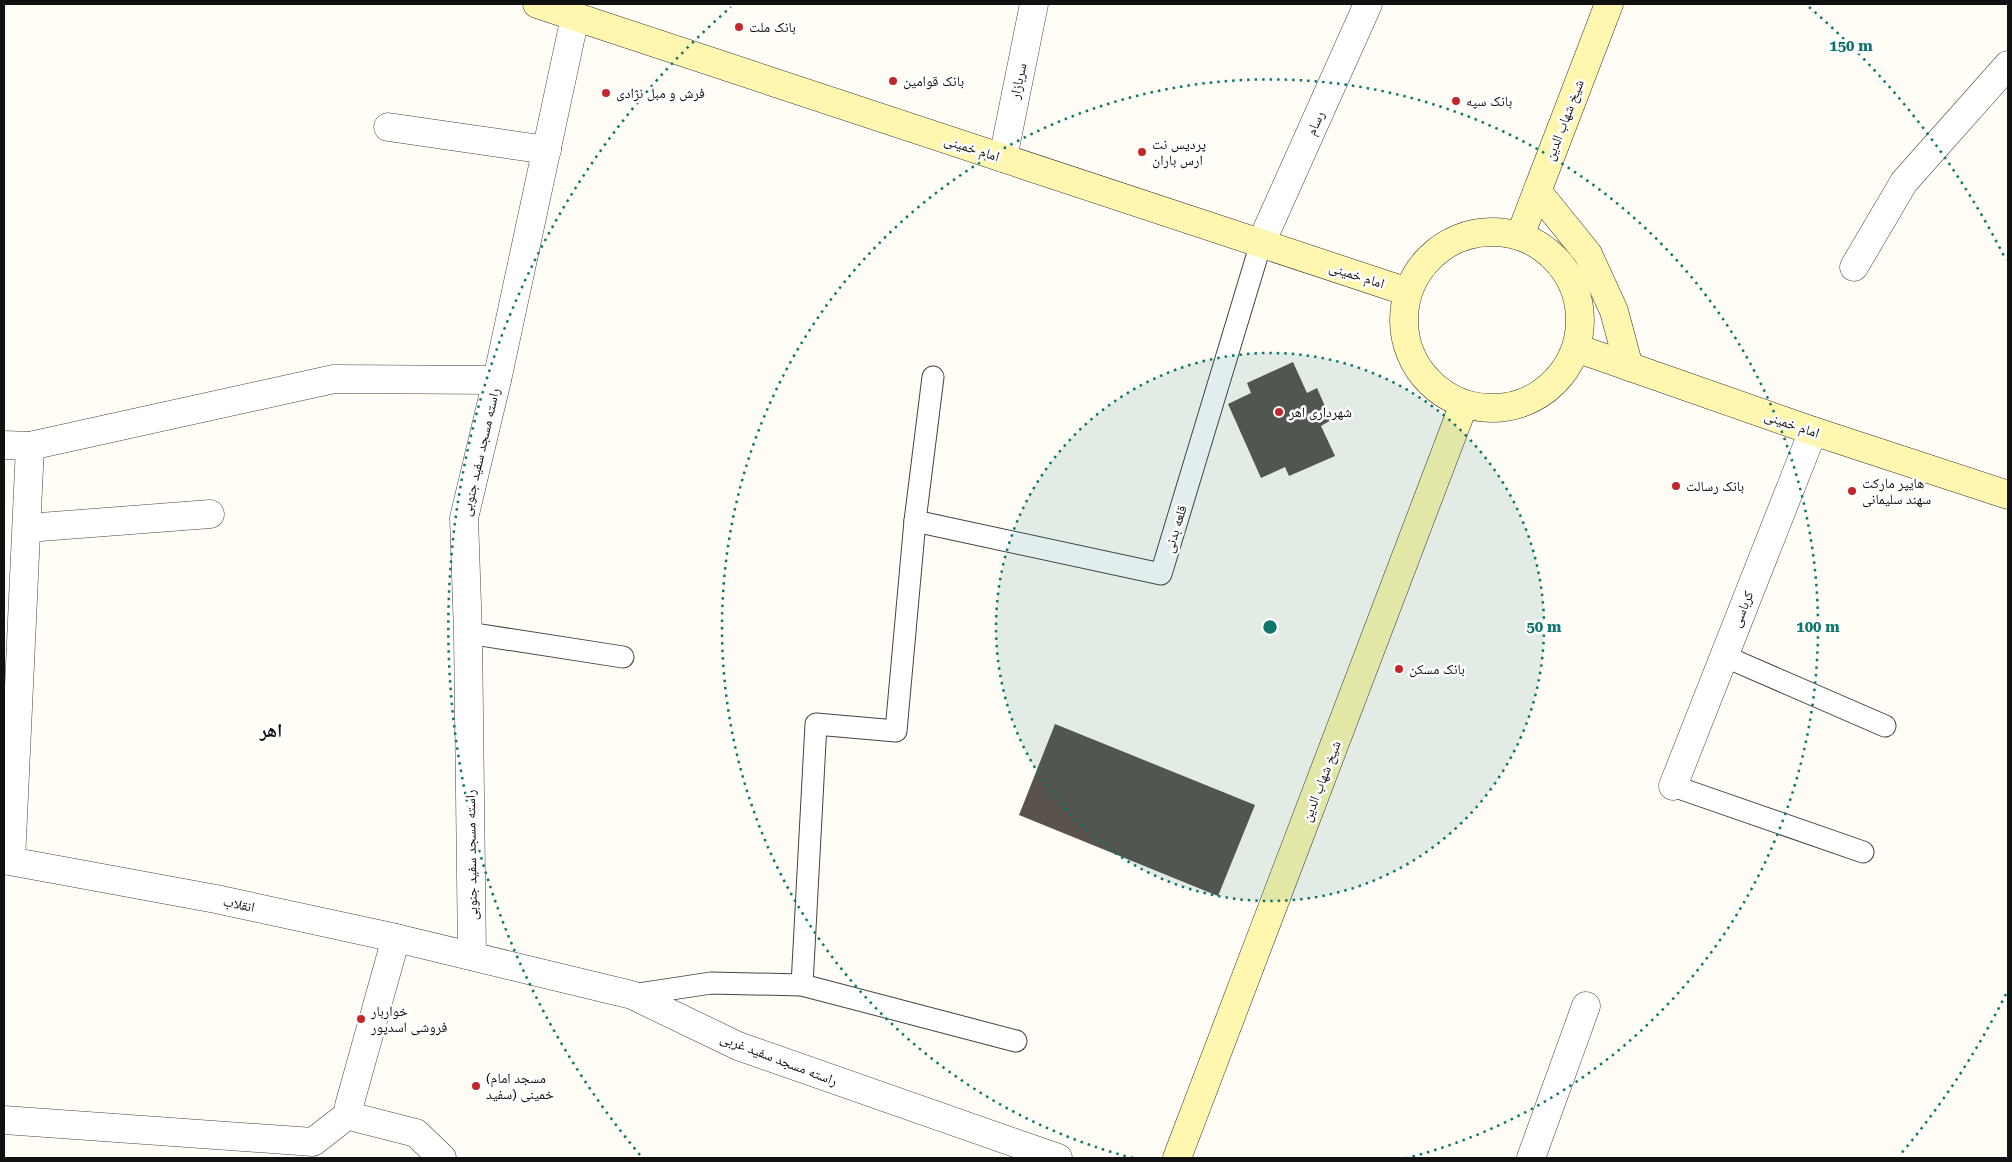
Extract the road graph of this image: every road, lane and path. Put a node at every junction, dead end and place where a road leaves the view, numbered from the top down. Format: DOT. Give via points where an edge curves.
graph roads {
  1 [pos="537,4"];
  2 [pos="1034,4"];
  3 [pos="1368,4"];
  4 [pos="1609,4"];
  5 [pos="575,16"];
  6 [pos="2008,64"];
  7 [pos="388,127"];
  8 [pos="547,150"];
  9 [pos="1003,158"];
  10 [pos="1537,191"];
  11 [pos="1520,236"];
  12 [pos="1261,243"];
  13 [pos="1854,267"];
  14 [pos="1408,292"];
  15 [pos="1576,348"];
  16 [pos="1629,367"];
  17 [pos="933,377"];
  18 [pos="497,380"];
  19 [pos="1464,404"];
  20 [pos="1812,431"];
  21 [pos="4,445"];
  22 [pos="30,446"];
  23 [pos="2008,495"];
  24 [pos="210,514"];
  25 [pos="915,521"];
  26 [pos="26,528"];
  27 [pos="468,633"];
  28 [pos="1724,656"];
  29 [pos="624,657"];
  30 [pos="1885,726"];
  31 [pos="1673,786"];
  32 [pos="1863,852"];
  33 [pos="7,860"];
  34 [pos="396,938"];
  35 [pos="472,956"];
  36 [pos="802,985"];
  37 [pos="632,995"];
  38 [pos="1586,1006"];
  39 [pos="1016,1041"];
  40 [pos="349,1114"];
  41 [pos="4,1120"];
  42 [pos="442,1158"];
  43 [pos="1058,1158"];
  44 [pos="1177,1158"];
  45 [pos="1531,1158"];
  1 -- 5 [label="main road, امام خمینی"];
  2 -- 9 [label="street, سربازار"];
  3 -- 12 [label="street, رسام"];
  4 -- 10 [label="main road, شیخ شهاب الدین"];
  5 -- 8 [label="street, راسته مسجد سفید جنوبی"];
  5 -- 9 [label="main road, امام خمینی"];
  6 -- 13 [label="street" via="1904,182"];
  7 -- 8 [label="street"];
  8 -- 18 [label="street, راسته مسجد سفید جنوبی"];
  9 -- 12 [label="main road, امام خمینی"];
  10 -- 11 [label="main road, شیخ شهاب الدین"];
  10 -- 16 [label="main road" via="1588,254 1614,311"];
  11 -- 14 [label="main road" via="1484,233 1465,236 1440,248 1420,268"];
  11 -- 15 [label="main road" via="1545,249 1564,268 1576,294 1580,321"];
  12 -- 14 [label="main road, امام خمینی"];
  12 -- 25 [label="lane, قلعه بدنی" via="1161,574"];
  14 -- 19 [label="main road" via="1403,319 1407,346 1420,371 1439,391"];
  15 -- 16 [label="main road, امام خمینی"];
  15 -- 19 [label="main road" via="1563,372 1544,392 1519,404 1492,408"];
  16 -- 20 [label="main road, امام خمینی"];
  17 -- 25 [label="lane"];
  18 -- 22 [label="street" via="334,379"];
  18 -- 27 [label="street, راسته مسجد سفید جنوبی" via="464,518"];
  19 -- 44 [label="main road, شیخ شهاب الدین"];
  20 -- 23 [label="main road, امام خمینی"];
  20 -- 28 [label="street, کرباسی"];
  21 -- 22 [label="street"];
  22 -- 26 [label="street"];
  24 -- 26 [label="street"];
  25 -- 36 [label="lane" via="896,731 816,724"];
  26 -- 33 [label="street"];
  27 -- 29 [label="lane"];
  27 -- 35 [label="street, راسته مسجد سفید جنوبی"];
  28 -- 30 [label="lane"];
  28 -- 31 [label="street, کرباسی"];
  31 -- 32 [label="lane"];
  33 -- 34 [label="street, انقلاب" via="216,899"];
  34 -- 35 [label="street, انقلاب"];
  34 -- 40 [label="street"];
  35 -- 37 [label="street, راسته مسجد سفید غربی"];
  36 -- 37 [label="lane" via="711,983"];
  36 -- 39 [label="lane"];
  37 -- 43 [label="street, راسته مسجد سفید غربی" via="738,1046"];
  38 -- 45 [label="street"];
  40 -- 41 [label="street" via="313,1142"];
  40 -- 42 [label="street" via="416,1134"];
}
